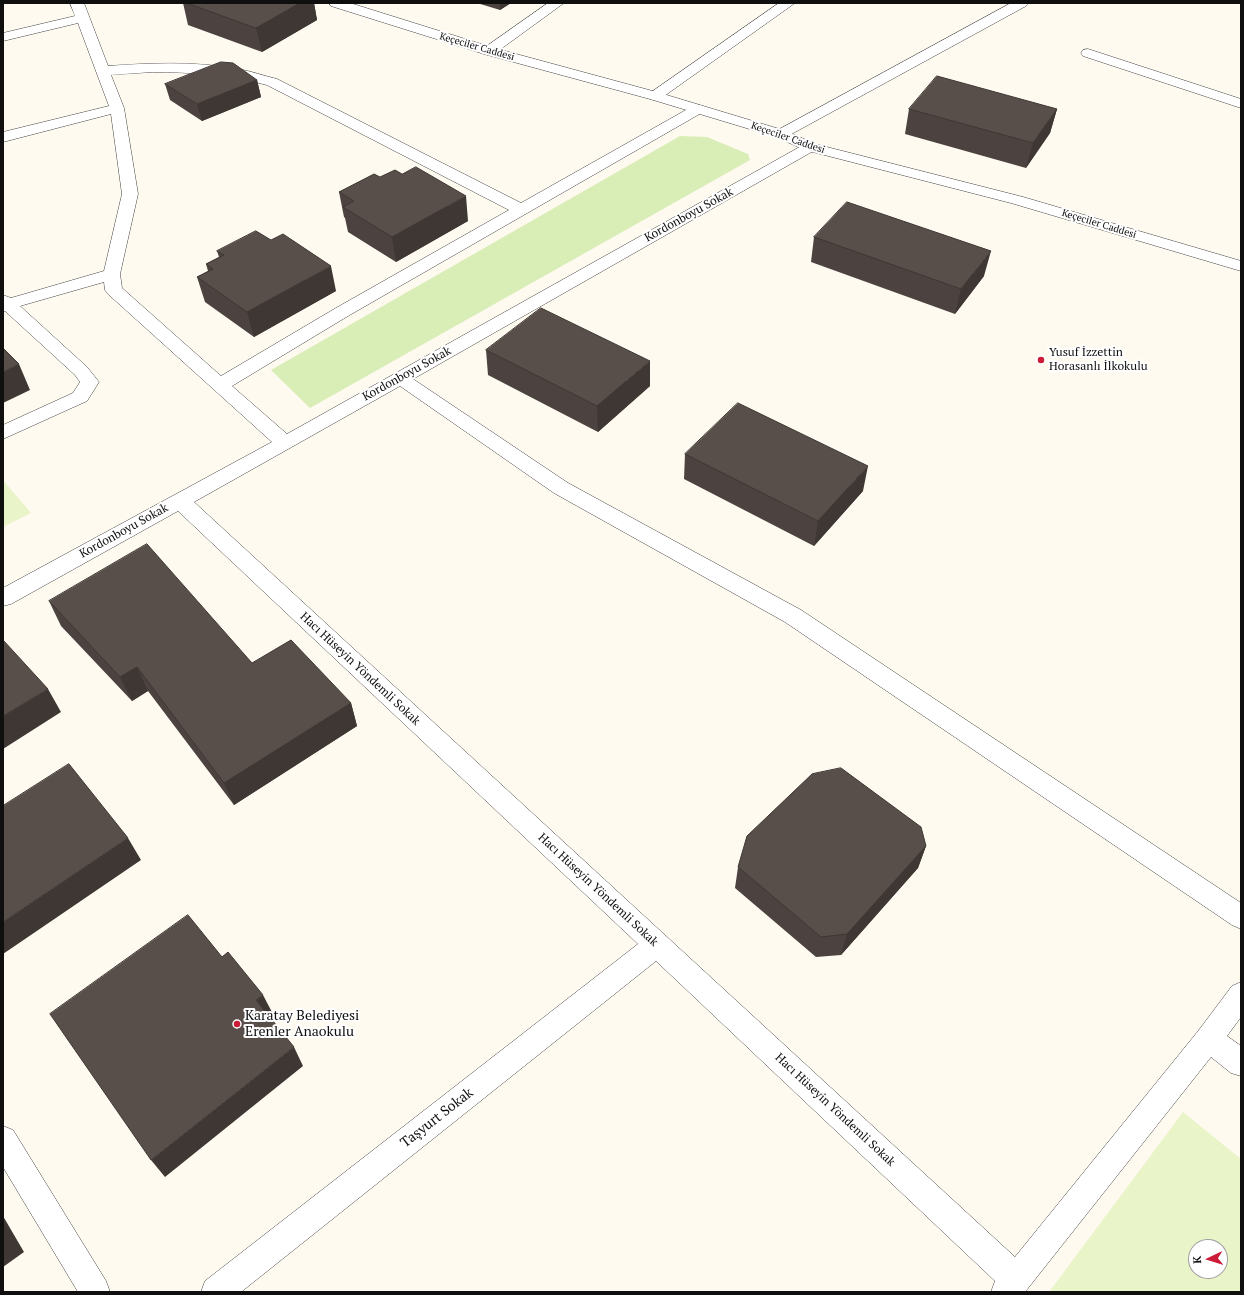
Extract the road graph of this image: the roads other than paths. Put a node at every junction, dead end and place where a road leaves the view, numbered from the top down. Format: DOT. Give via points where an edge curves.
graph roads {
  1 [pos="77,3"];
  2 [pos="336,3"];
  3 [pos="557,3"];
  4 [pos="788,3"];
  5 [pos="1020,3"];
  6 [pos="84,18"];
  7 [pos="3,37"];
  8 [pos="489,51"];
  9 [pos="1088,53"];
  10 [pos="104,71"];
  11 [pos="656,96"];
  12 [pos="1241,104"];
  13 [pos="117,108"];
  14 [pos="698,109"];
  15 [pos="781,134"];
  16 [pos="3,137"];
  17 [pos="810,147"];
  18 [pos="521,210"];
  19 [pos="1241,266"];
  20 [pos="112,274"];
  21 [pos="4,304"];
  22 [pos="400,378"];
  23 [pos="221,384"];
  24 [pos="3,433"];
  25 [pos="285,443"];
  26 [pos="179,500"];
  27 [pos="3,598"];
  28 [pos="1241,917"];
  29 [pos="657,945"];
  30 [pos="1241,995"];
  31 [pos="1209,1039"];
  32 [pos="1241,1063"];
  33 [pos="3,1140"];
  34 [pos="1011,1286"];
  35 [pos="95,1292"];
  36 [pos="216,1292"];
  1 -- 6 [label="street"];
  2 -- 8 [label="street, Keçeciler Caddesi"];
  3 -- 8 [label="street"];
  4 -- 11 [label="street"];
  5 -- 15 [label="street"];
  6 -- 7 [label="street"];
  6 -- 10 [label="street"];
  8 -- 11 [label="street, Keçeciler Caddesi"];
  9 -- 12 [label="street"];
  10 -- 13 [label="street"];
  10 -- 18 [label="street" via="186,68 237,73 272,82"];
  11 -- 14 [label="street, Keçeciler Caddesi"];
  13 -- 16 [label="street"];
  13 -- 20 [label="street" via="130,194"];
  14 -- 15 [label="street, Keçeciler Caddesi"];
  14 -- 18 [label="street"];
  15 -- 17 [label="street, Keçeciler Caddesi"];
  17 -- 19 [label="street, Keçeciler Caddesi" via="1017,200"];
  17 -- 22 [label="street, Kordonboyu Sokak"];
  18 -- 23 [label="street"];
  20 -- 21 [label="street"];
  20 -- 23 [label="street" via="114,290"];
  21 -- 24 [label="street" via="81,371 90,382 80,397"];
  22 -- 25 [label="street, Kordonboyu Sokak"];
  22 -- 28 [label="street" via="561,488 793,616"];
  23 -- 25 [label="street"];
  25 -- 26 [label="street, Kordonboyu Sokak"];
  26 -- 27 [label="street, Kordonboyu Sokak"];
  26 -- 29 [label="street, Hacı Hüseyin Yöndemli Sokak"];
  29 -- 34 [label="street, Hacı Hüseyin Yöndemli Sokak"];
  29 -- 36 [label="street, Taşyurt Sokak"];
  30 -- 31 [label="street"];
  31 -- 32 [label="street"];
  31 -- 34 [label="street"];
  33 -- 35 [label="street"];
}
